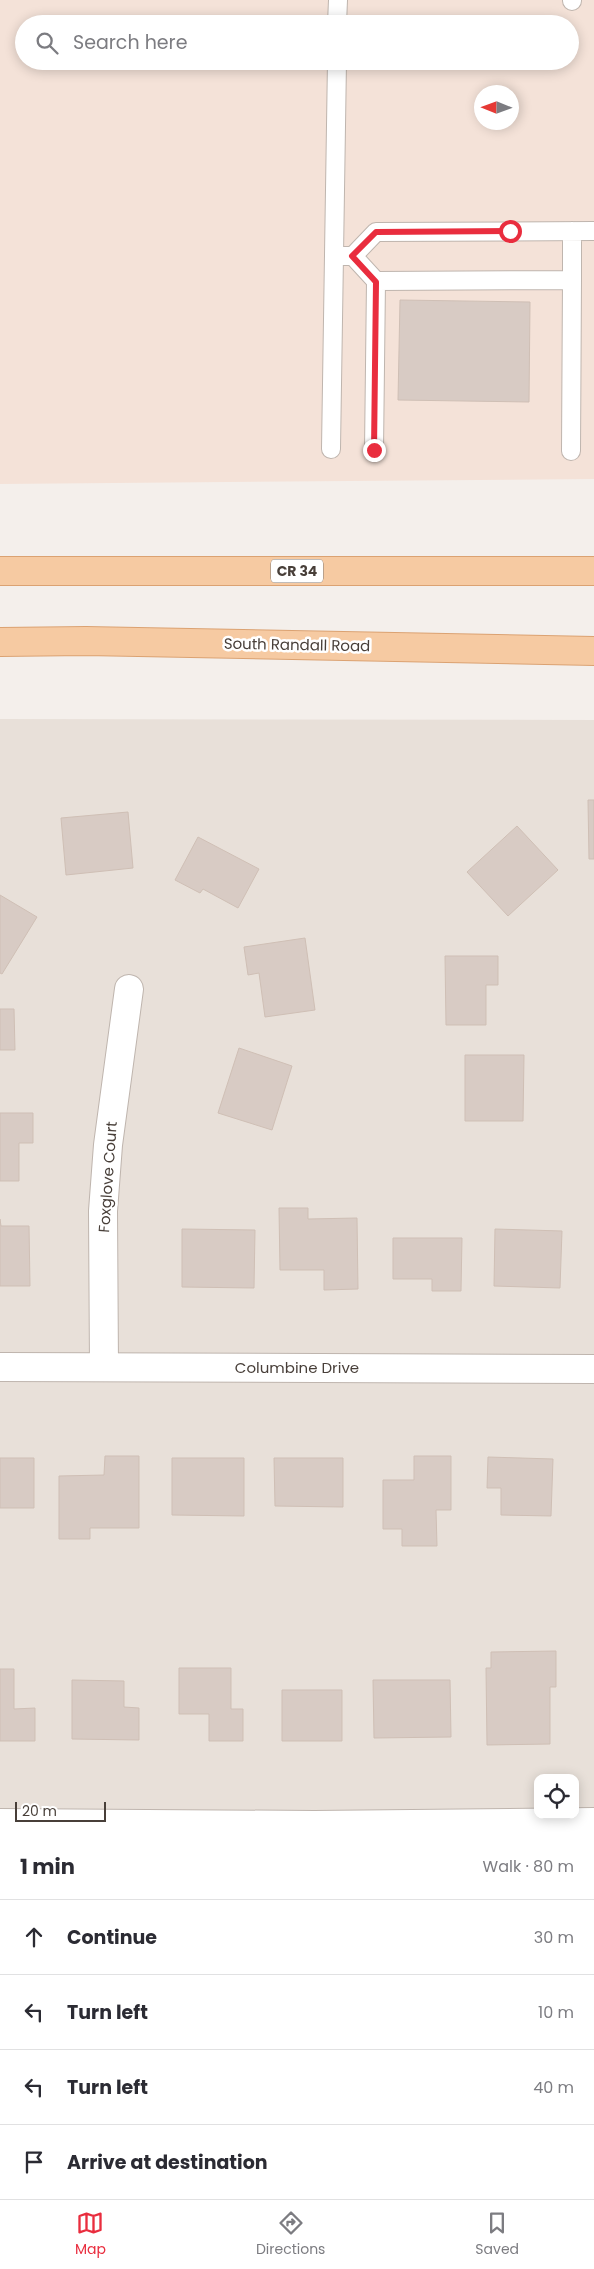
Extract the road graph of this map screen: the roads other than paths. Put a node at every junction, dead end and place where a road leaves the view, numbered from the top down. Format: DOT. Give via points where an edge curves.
graph roads {
  1 [pos="338,0"];
  2 [pos="337,15"];
  3 [pos="337,70"];
  4 [pos="572,231"];
  5 [pos="594,231"];
  6 [pos="352,256"];
  7 [pos="334,257"];
  8 [pos="572,280"];
  9 [pos="376,282"];
  10 [pos="331,449"];
  11 [pos="374,450"];
  12 [pos="571,451"];
  13 [pos="0,571"];
  14 [pos="594,571"];
  15 [pos="0,642"];
  16 [pos="594,651"];
  17 [pos="129,989"];
  18 [pos="0,1367"];
  19 [pos="104,1367"];
  20 [pos="594,1369"];
  21 [pos="594,1822"];
  22 [pos="0,1823"];
  23 [pos="314,1829"];
  1 -- 2 [label="lane"];
  3 -- 7 [label="lane"];
  4 -- 5 [label="lane"];
  4 -- 6 [label="lane" via="376,232"];
  4 -- 8 [label="lane"];
  6 -- 7 [label="lane"];
  6 -- 9 [label="lane"];
  7 -- 10 [label="lane"];
  8 -- 9 [label="lane"];
  8 -- 12 [label="lane"];
  9 -- 11 [label="lane"];
  13 -- 14 [label="main road, CR 34"];
  15 -- 16 [label="main road, South Randall Road"];
  17 -- 19 [label="street, Foxglove Court" via="108,1145 103,1211"];
  18 -- 19 [label="street, Columbine Drive"];
  19 -- 20 [label="street, Columbine Drive"];
  21 -- 23 [label="street"];
  22 -- 23 [label="street"];
}
